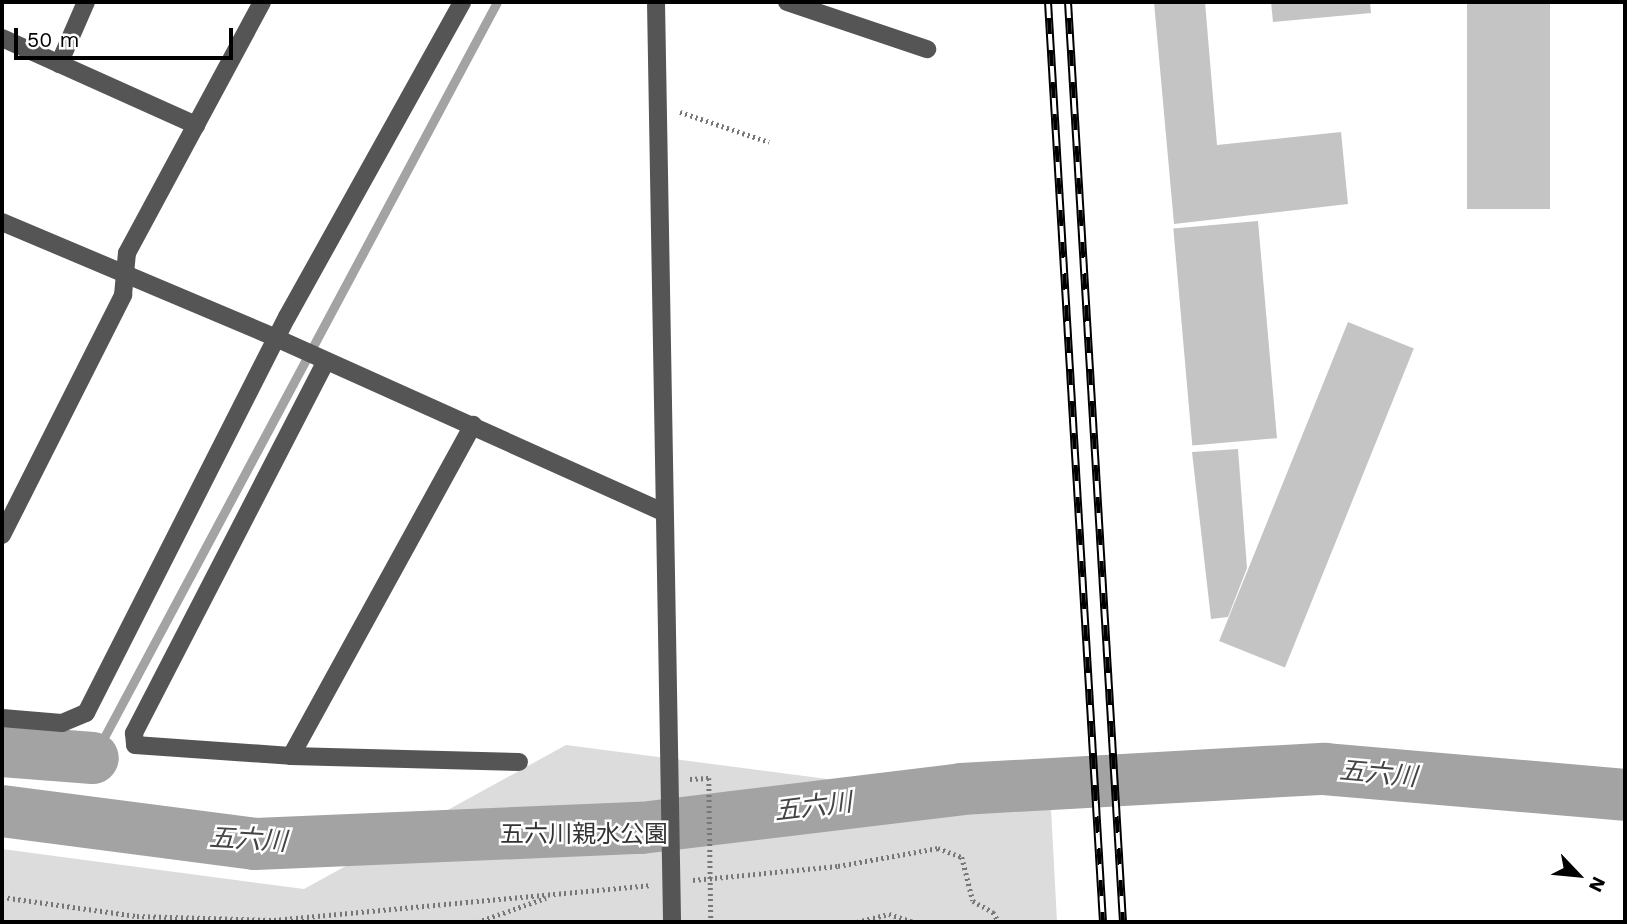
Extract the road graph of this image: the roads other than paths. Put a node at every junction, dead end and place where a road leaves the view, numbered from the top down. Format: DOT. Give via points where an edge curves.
graph roads {
  1 [pos="86,2"];
  2 [pos="262,2"];
  3 [pos="462,2"];
  4 [pos="656,2"];
  5 [pos="787,2"];
  6 [pos="2,38"];
  7 [pos="927,49"];
  8 [pos="59,64"];
  9 [pos="196,125"];
  10 [pos="2,222"];
  11 [pos="125,275"];
  12 [pos="276,338"];
  13 [pos="326,361"];
  14 [pos="473,425"];
  15 [pos="664,512"];
  16 [pos="2,536"];
  17 [pos="2,718"];
  18 [pos="291,756"];
  19 [pos="519,762"];
  20 [pos="672,922"];
  1 -- 8 [label="street"];
  2 -- 9 [label="street"];
  3 -- 12 [label="street"];
  4 -- 15 [label="street"];
  5 -- 7 [label="street"];
  6 -- 8 [label="street"];
  8 -- 9 [label="street"];
  9 -- 11 [label="street" via="127,253"];
  10 -- 11 [label="street"];
  11 -- 12 [label="street"];
  11 -- 16 [label="street" via="123,295"];
  12 -- 13 [label="street"];
  12 -- 17 [label="street" via="86,713 62,723"];
  13 -- 14 [label="street"];
  13 -- 18 [label="street" via="134,733 135,745"];
  14 -- 15 [label="street"];
  14 -- 18 [label="street"];
  15 -- 20 [label="street"];
  18 -- 19 [label="street"];
}
